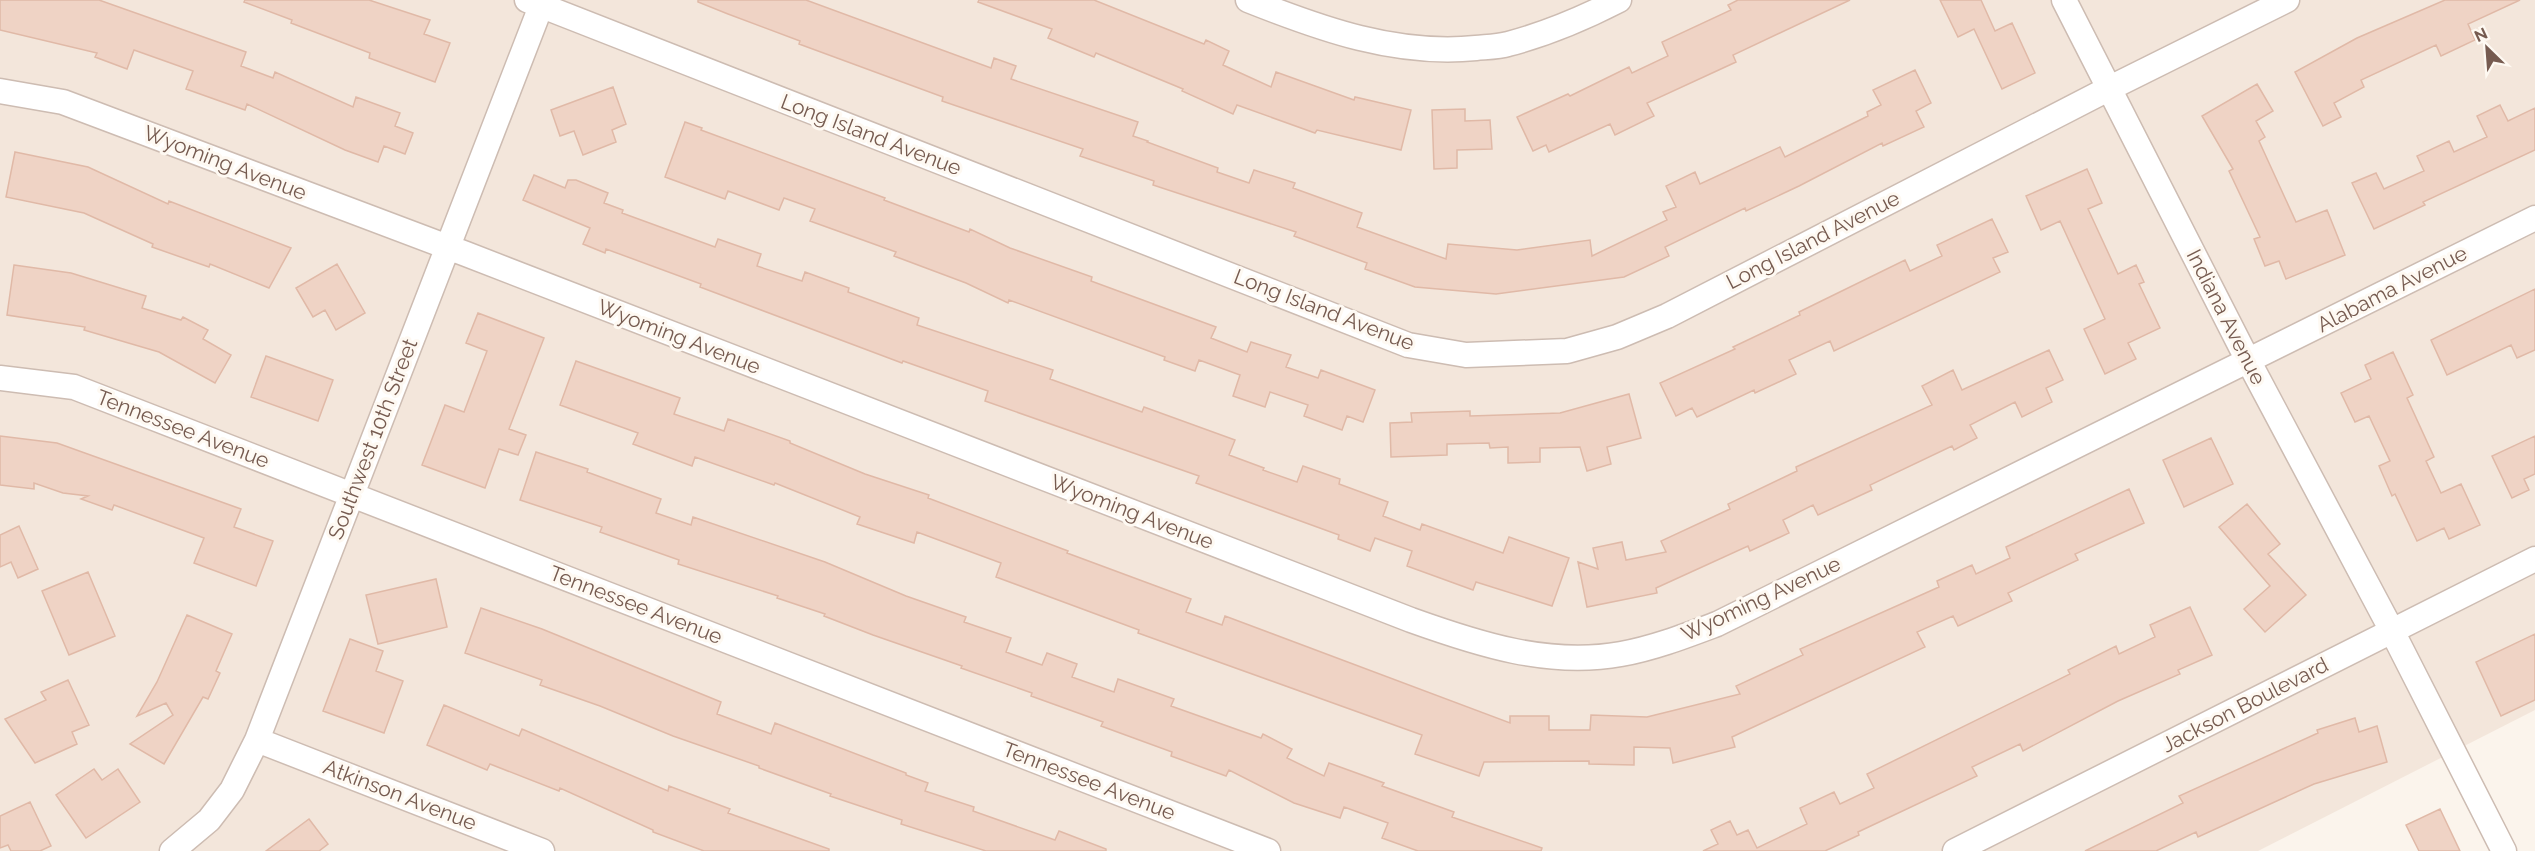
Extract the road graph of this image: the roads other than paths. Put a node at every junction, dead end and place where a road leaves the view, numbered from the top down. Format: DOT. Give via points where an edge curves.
graph roads {
  1 [pos="1248,0"];
  2 [pos="1619,0"];
  3 [pos="2064,0"];
  4 [pos="2287,0"];
  5 [pos="534,3"];
  6 [pos="2109,88"];
  7 [pos="0,91"];
  8 [pos="2535,218"];
  9 [pos="447,247"];
  10 [pos="2248,361"];
  11 [pos="0,378"];
  12 [pos="352,494"];
  13 [pos="2535,559"];
  14 [pos="2392,631"];
  15 [pos="257,740"];
  16 [pos="531,849"];
  17 [pos="172,851"];
  18 [pos="1268,851"];
  19 [pos="1955,851"];
  20 [pos="2504,851"];
  1 -- 2 [label="street" via="1337,32 1389,45 1447,50 1506,45"];
  3 -- 6 [label="street, Indiana Avenue"];
  4 -- 6 [label="street, Long Island Avenue"];
  5 -- 6 [label="street, Long Island Avenue" via="1408,345 1466,355 1568,351 1617,338 1667,316"];
  5 -- 9 [label="street, Southwest 10th Street"];
  6 -- 10 [label="street, Indiana Avenue"];
  7 -- 9 [label="street, Wyoming Avenue" via="63,102"];
  8 -- 10 [label="street, Alabama Avenue"];
  9 -- 10 [label="street, Wyoming Avenue" via="1411,620 1516,653 1570,658 1619,654 1663,644 1717,624"];
  9 -- 12 [label="street, Southwest 10th Street"];
  10 -- 14 [label="street, Indiana Avenue"];
  11 -- 12 [label="street, Tennessee Avenue" via="74,387"];
  12 -- 15 [label="street, Southwest 10th Street"];
  12 -- 18 [label="street, Tennessee Avenue"];
  13 -- 14 [label="street, Jackson Boulevard"];
  14 -- 19 [label="street, Jackson Boulevard"];
  14 -- 20 [label="street, Indiana Avenue"];
  15 -- 16 [label="street, Atkinson Avenue"];
  15 -- 17 [label="street, Southwest 10th Street" via="232,790 209,820"];
}
